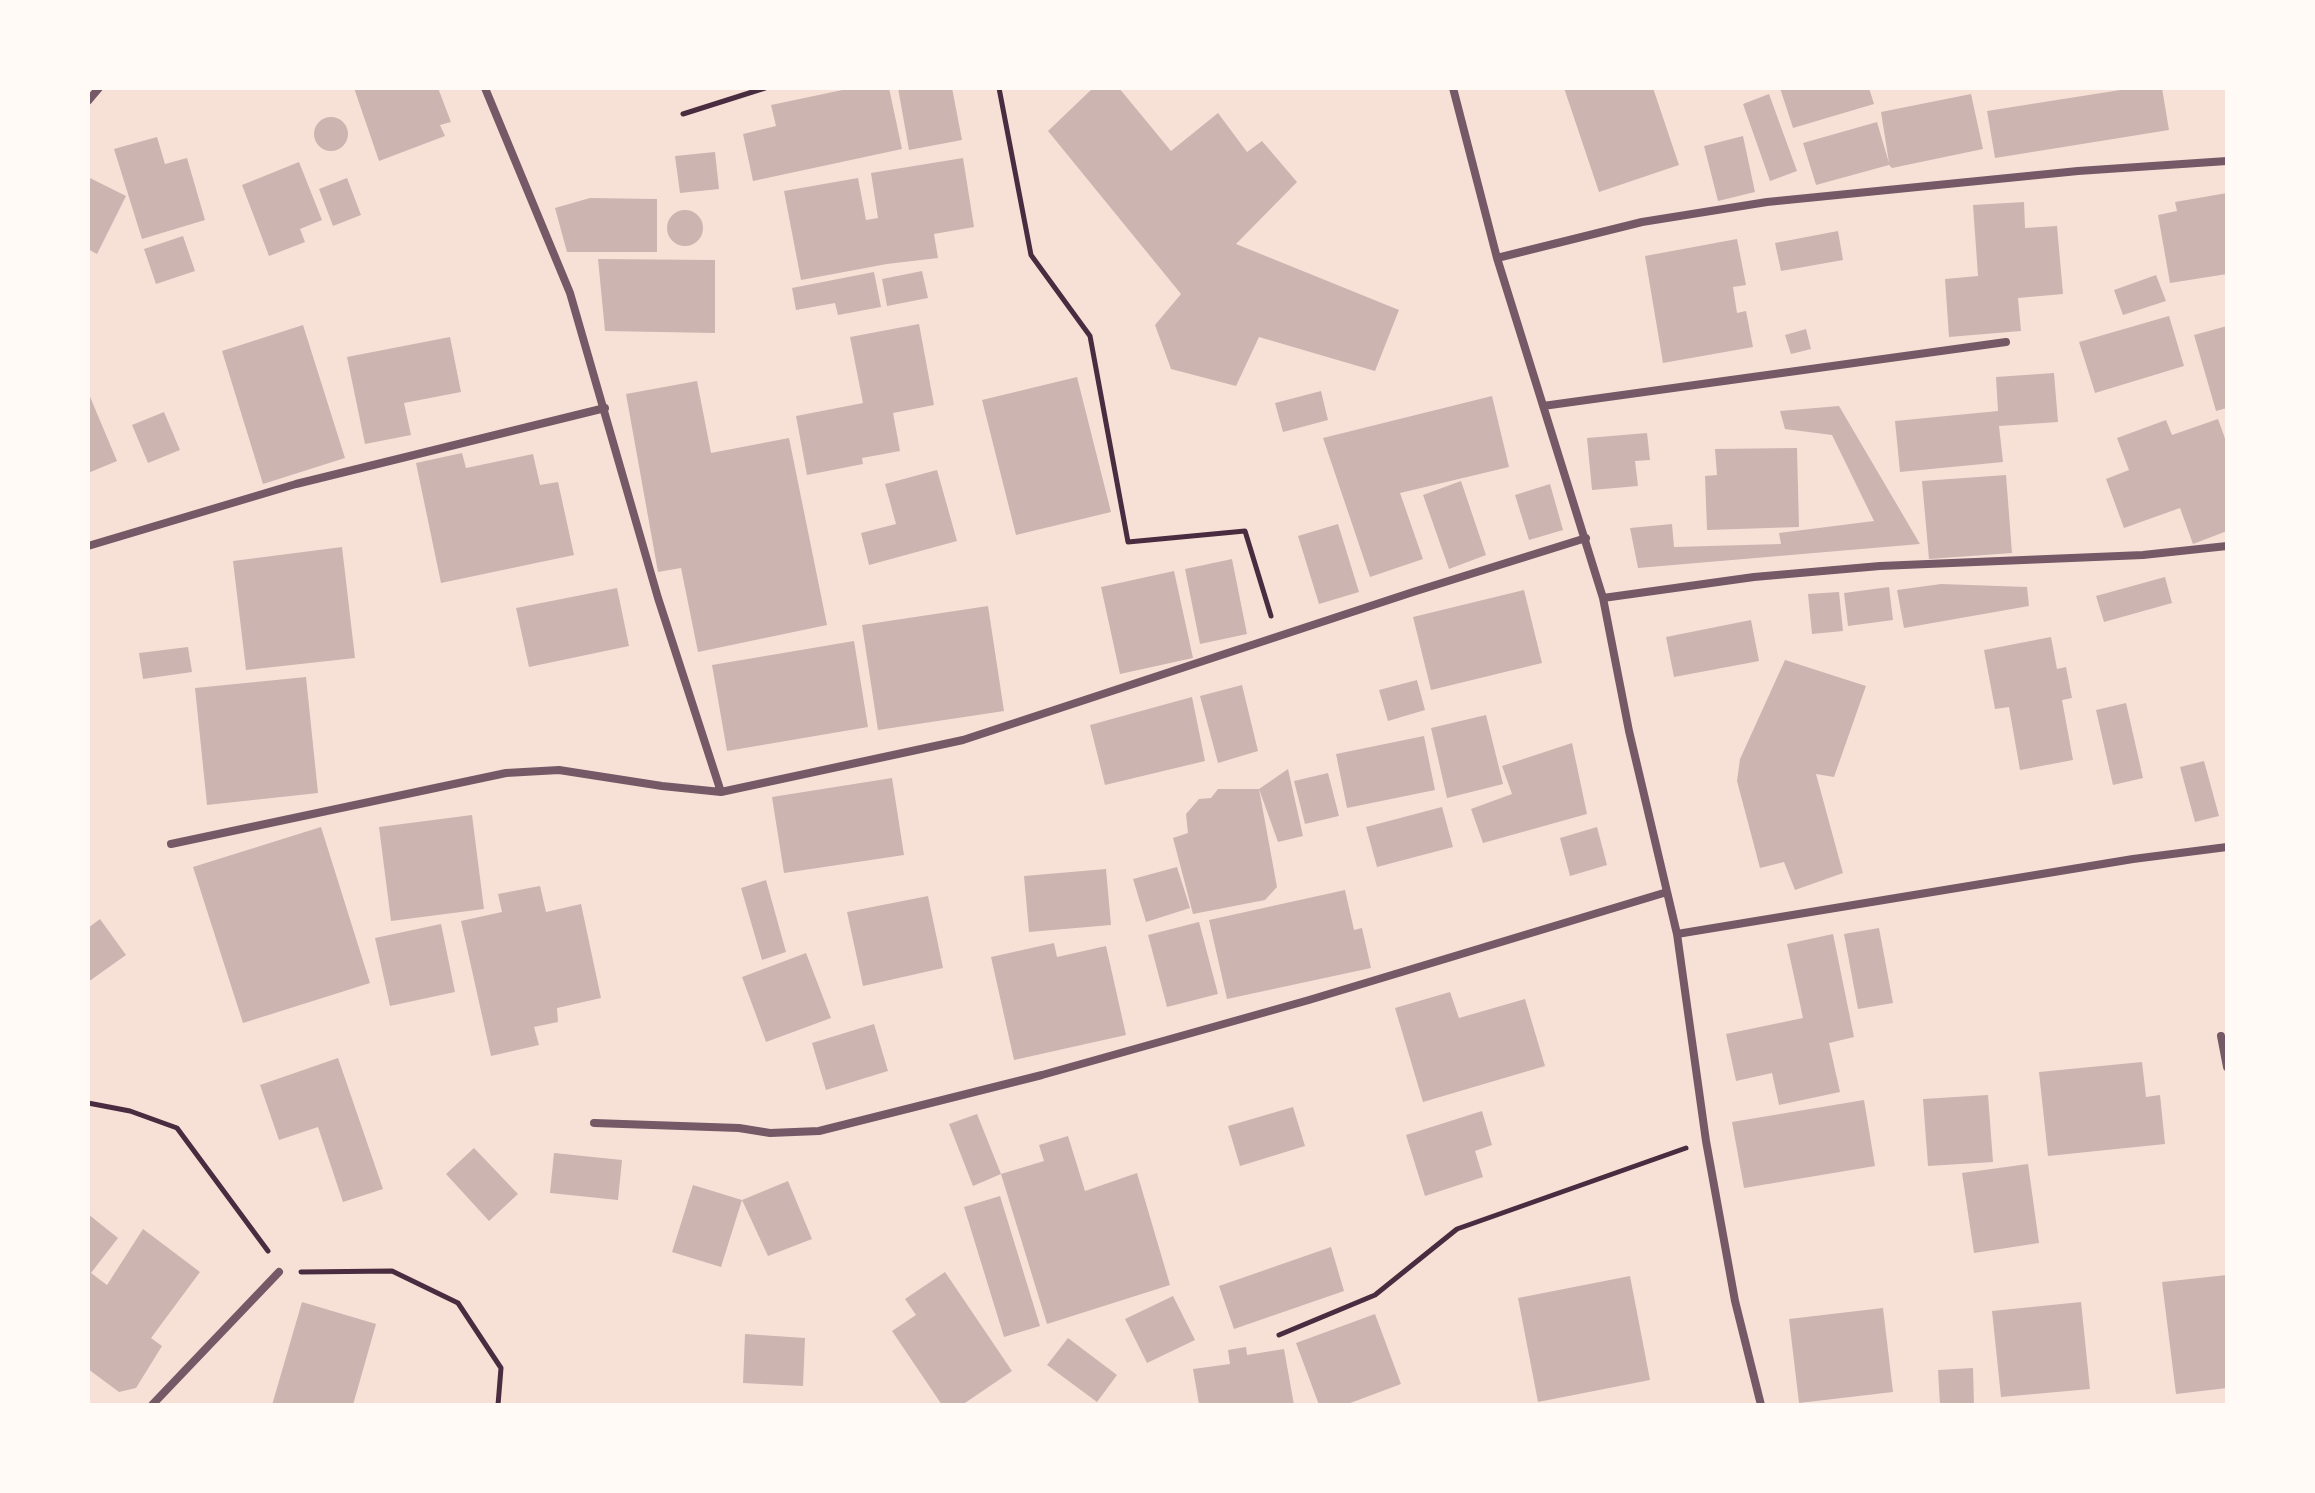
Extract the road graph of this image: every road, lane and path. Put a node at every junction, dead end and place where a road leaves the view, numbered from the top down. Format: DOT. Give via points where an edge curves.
graph roads {
  1 [pos="99,88"];
  2 [pos="485,88"];
  3 [pos="765,88"];
  4 [pos="999,88"];
  5 [pos="1453,88"];
  6 [pos="88,101"];
  7 [pos="683,114"];
  8 [pos="2227,161"];
  9 [pos="1497,258"];
  10 [pos="2006,342"];
  11 [pos="1543,406"];
  12 [pos="605,408"];
  13 [pos="1586,538"];
  14 [pos="88,546"];
  15 [pos="2227,546"];
  16 [pos="1603,598"];
  17 [pos="1278,638"];
  18 [pos="721,792"];
  19 [pos="171,844"];
  20 [pos="2227,847"];
  21 [pos="1667,892"];
  22 [pos="1677,934"];
  23 [pos="2221,1036"];
  24 [pos="2227,1067"];
  25 [pos="88,1103"];
  26 [pos="594,1123"];
  27 [pos="1706,1141"];
  28 [pos="279,1272"];
  29 [pos="1279,1335"];
  30 [pos="152,1405"];
  31 [pos="498,1405"];
  32 [pos="1761,1405"];
  1 -- 6 [label="street"];
  2 -- 12 [label="street" via="570,293"];
  3 -- 7 [label="path"];
  4 -- 17 [label="path" via="1031,255 1090,336 1128,542 1245,531"];
  5 -- 9 [label="street"];
  8 -- 9 [label="street" via="1767,202 1642,222"];
  9 -- 11 [label="street"];
  10 -- 11 [label="street"];
  11 -- 13 [label="street"];
  12 -- 14 [label="street" via="296,484"];
  12 -- 18 [label="street" via="658,598"];
  13 -- 16 [label="street"];
  13 -- 17 [label="street"];
  15 -- 16 [label="street" via="2143,555 1849,568"];
  16 -- 21 [label="street"];
  17 -- 18 [label="street" via="963,740"];
  18 -- 19 [label="street" via="559,770 506,773"];
  20 -- 22 [label="street"];
  21 -- 22 [label="street"];
  21 -- 26 [label="street" via="1280,1009 819,1131"];
  22 -- 27 [label="street"];
  23 -- 24 [label="street"];
  25 -- 28 [label="path" via="177,1128"];
  27 -- 29 [label="path" via="1457,1229 1375,1295"];
  27 -- 32 [label="street" via="1735,1301"];
  28 -- 30 [label="street"];
  28 -- 31 [label="path" via="392,1271 458,1303 501,1368"];
}
